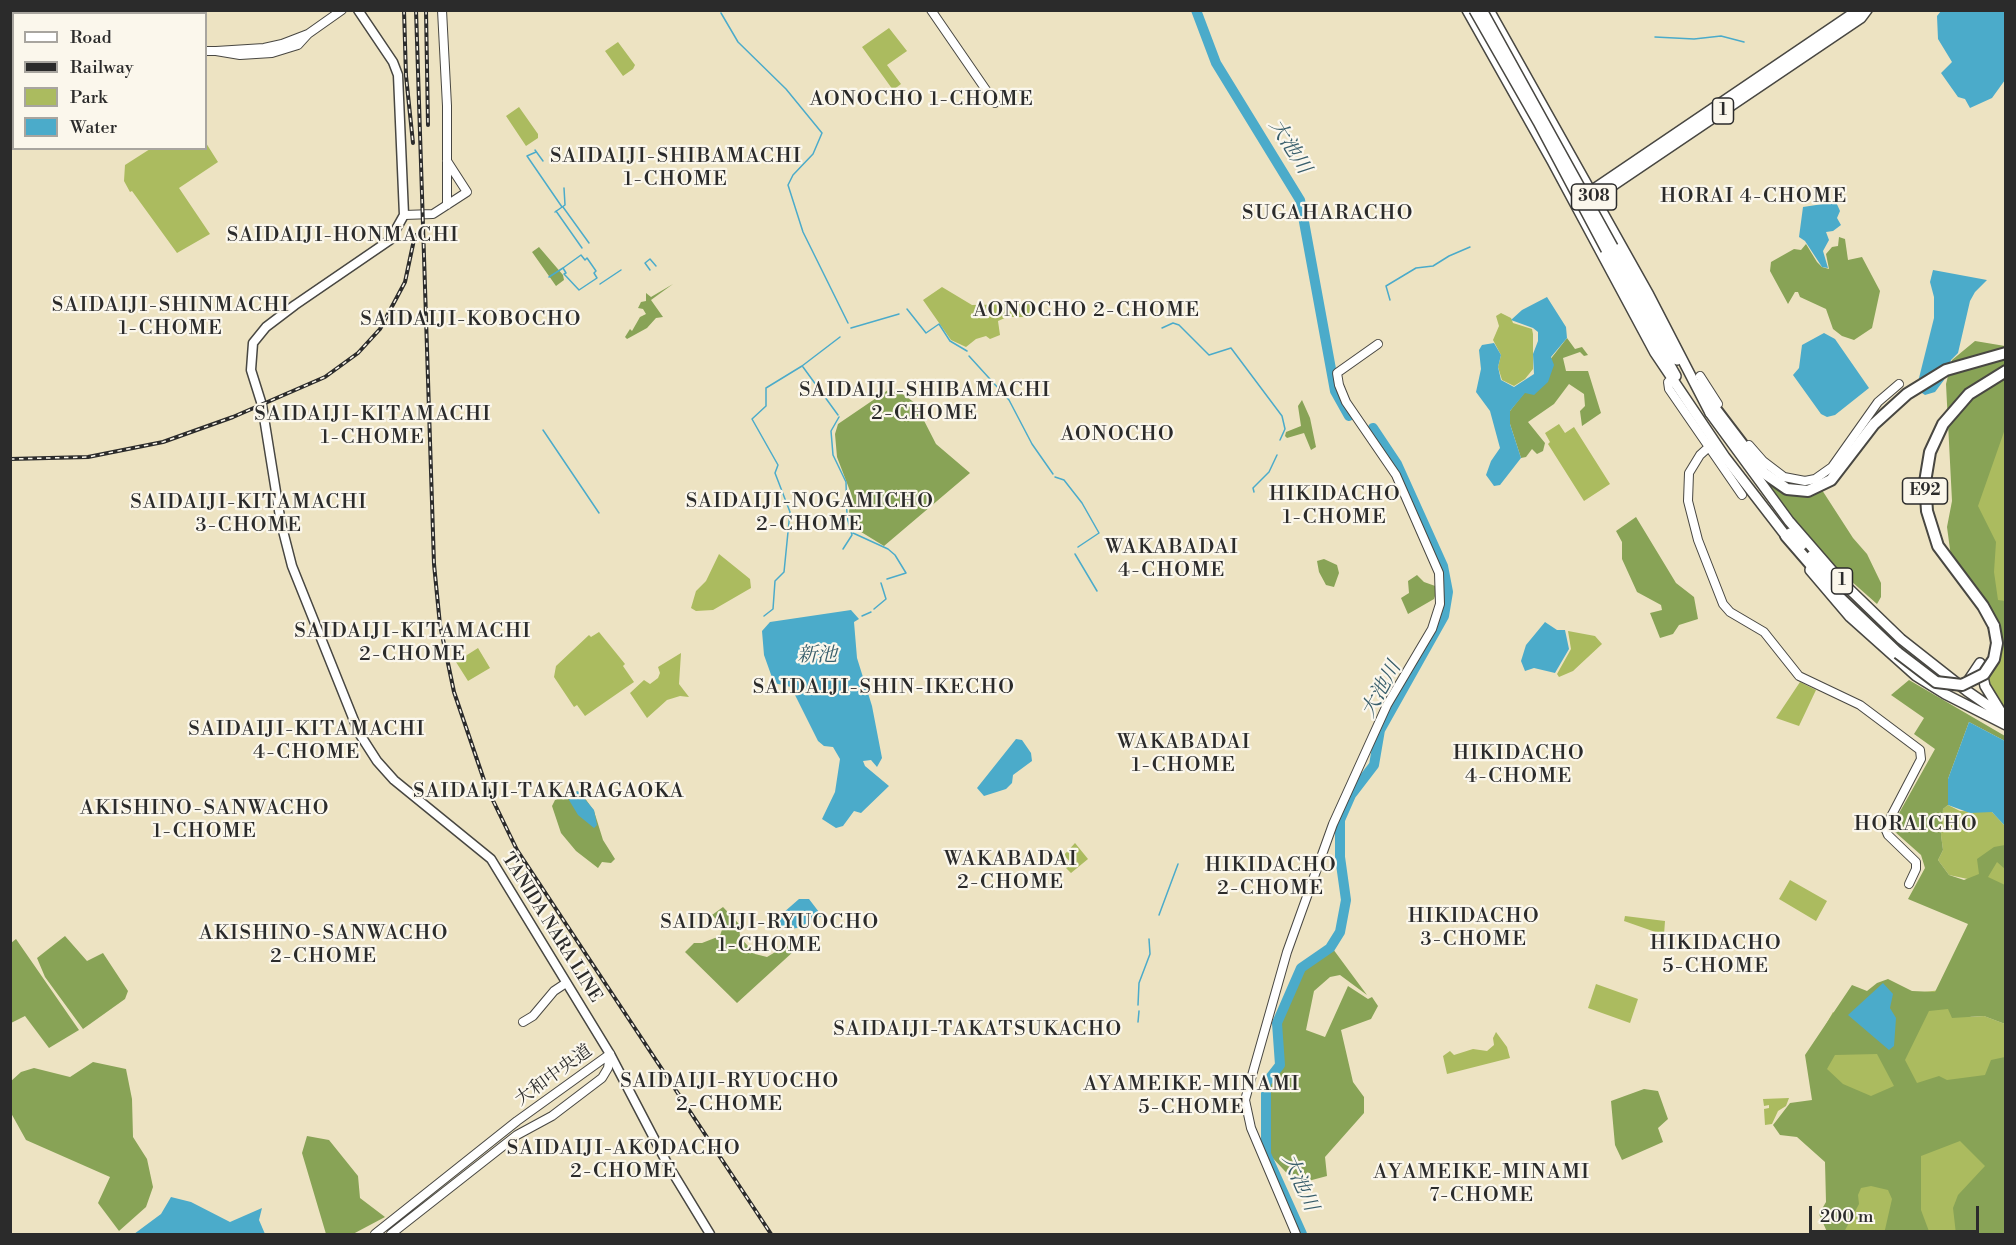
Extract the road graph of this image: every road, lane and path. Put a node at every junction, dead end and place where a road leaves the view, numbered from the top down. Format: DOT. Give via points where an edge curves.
graph roads {
  1 [pos="342,10"];
  2 [pos="358,10"];
  3 [pos="442,10"];
  4 [pos="931,10"];
  5 [pos="1467,10"];
  6 [pos="1474,10"];
  7 [pos="1482,10"];
  8 [pos="1489,10"];
  9 [pos="1858,10"];
  10 [pos="1867,10"];
  11 [pos="207,51"];
  12 [pos="995,103"];
  13 [pos="447,159"];
  14 [pos="1593,195"];
  15 [pos="447,205"];
  16 [pos="1575,207"];
  17 [pos="404,215"];
  18 [pos="1610,249"];
  19 [pos="1378,344"];
  20 [pos="2006,353"];
  21 [pos="2006,371"];
  22 [pos="1672,379"];
  23 [pos="1698,381"];
  24 [pos="1899,384"];
  25 [pos="1710,413"];
  26 [pos="1710,446"];
  27 [pos="1742,495"];
  28 [pos="1788,534"];
  29 [pos="1949,678"];
  30 [pos="2005,721"];
  31 [pos="1909,884"];
  32 [pos="566,983"];
  33 [pos="523,1022"];
  34 [pos="610,1054"];
  35 [pos="375,1234"];
  36 [pos="391,1234"];
  37 [pos="710,1234"];
  38 [pos="1296,1234"];
  1 -- 11 [label="street" via="298,45 272,53"];
  2 -- 17 [label="main road" via="398,75"];
  3 -- 13 [label="street"];
  4 -- 12 [label="street"];
  5 -- 16 [label="main road, 308"];
  6 -- 18 [label="main road, 308, bridge"];
  7 -- 18 [label="main road, 308, bridge"];
  8 -- 14 [label="main road, 308"];
  9 -- 14 [label="main road, 1"];
  10 -- 14 [label="main road, 1"];
  13 -- 15 [label="street"];
  13 -- 15 [label="street" via="467,192"];
  14 -- 16 [label="main road, 1"];
  14 -- 23 [label="main road, 308"];
  15 -- 17 [label="street" via="433,214"];
  16 -- 22 [label="main road, 308"];
  17 -- 32 [label="main road, TANIDA NARA LINE" via="390,240 266,327 253,344 251,370 274,467 281,523 292,566 359,733 394,780 491,859"];
  18 -- 25 [label="main road, 308"];
  18 -- 28 [label="main road, 308" via="1703,418"];
  19 -- 38 [label="street" via="1337,373 1339,385 1346,402 1400,483 1439,573 1440,604 1432,629 1387,705 1333,824 1287,952 1245,1101 1251,1128"];
  20 -- 23 [label="highway" via="1964,363 1907,394 1874,424 1831,480 1815,490 1780,485 1764,473"];
  21 -- 28 [label="highway, E92, bridge" via="1978,387 1950,413 1933,442 1925,482 1927,511 1938,546 1994,626 1997,644 1990,667 1977,680 1962,685 1936,682 1898,653 1839,596"];
  22 -- 26 [label="street" via="1669,389"];
  22 -- 28 [label="main road, 308" via="1725,457"];
  23 -- 24 [label="street" via="1759,457 1794,480 1815,479 1832,467 1878,402"];
  23 -- 25 [label="main road, 308"];
  25 -- 29 [label="main road, 1" via="1782,512 1835,574 1901,639"];
  26 -- 27 [label="street"];
  26 -- 31 [label="street" via="1689,473 1688,501 1698,540 1723,604 1764,632 1798,676 1860,705 1920,750 1921,759 1885,828 1916,862"];
  28 -- 30 [label="main road, 1" via="1886,633 1931,672"];
  29 -- 30 [label="main road, 1"];
  29 -- 30 [label="main road" via="1967,682 1980,663 1988,693"];
  32 -- 33 [label="street"];
  32 -- 34 [label="main road, TANIDA NARA LINE"];
  34 -- 35 [label="street, 大和中央道" via="517,1121"];
  34 -- 36 [label="street, 大和中央道" via="602,1078 552,1116 517,1135"];
  34 -- 37 [label="main road, TANIDA NARA LINE" via="665,1160"];
}
